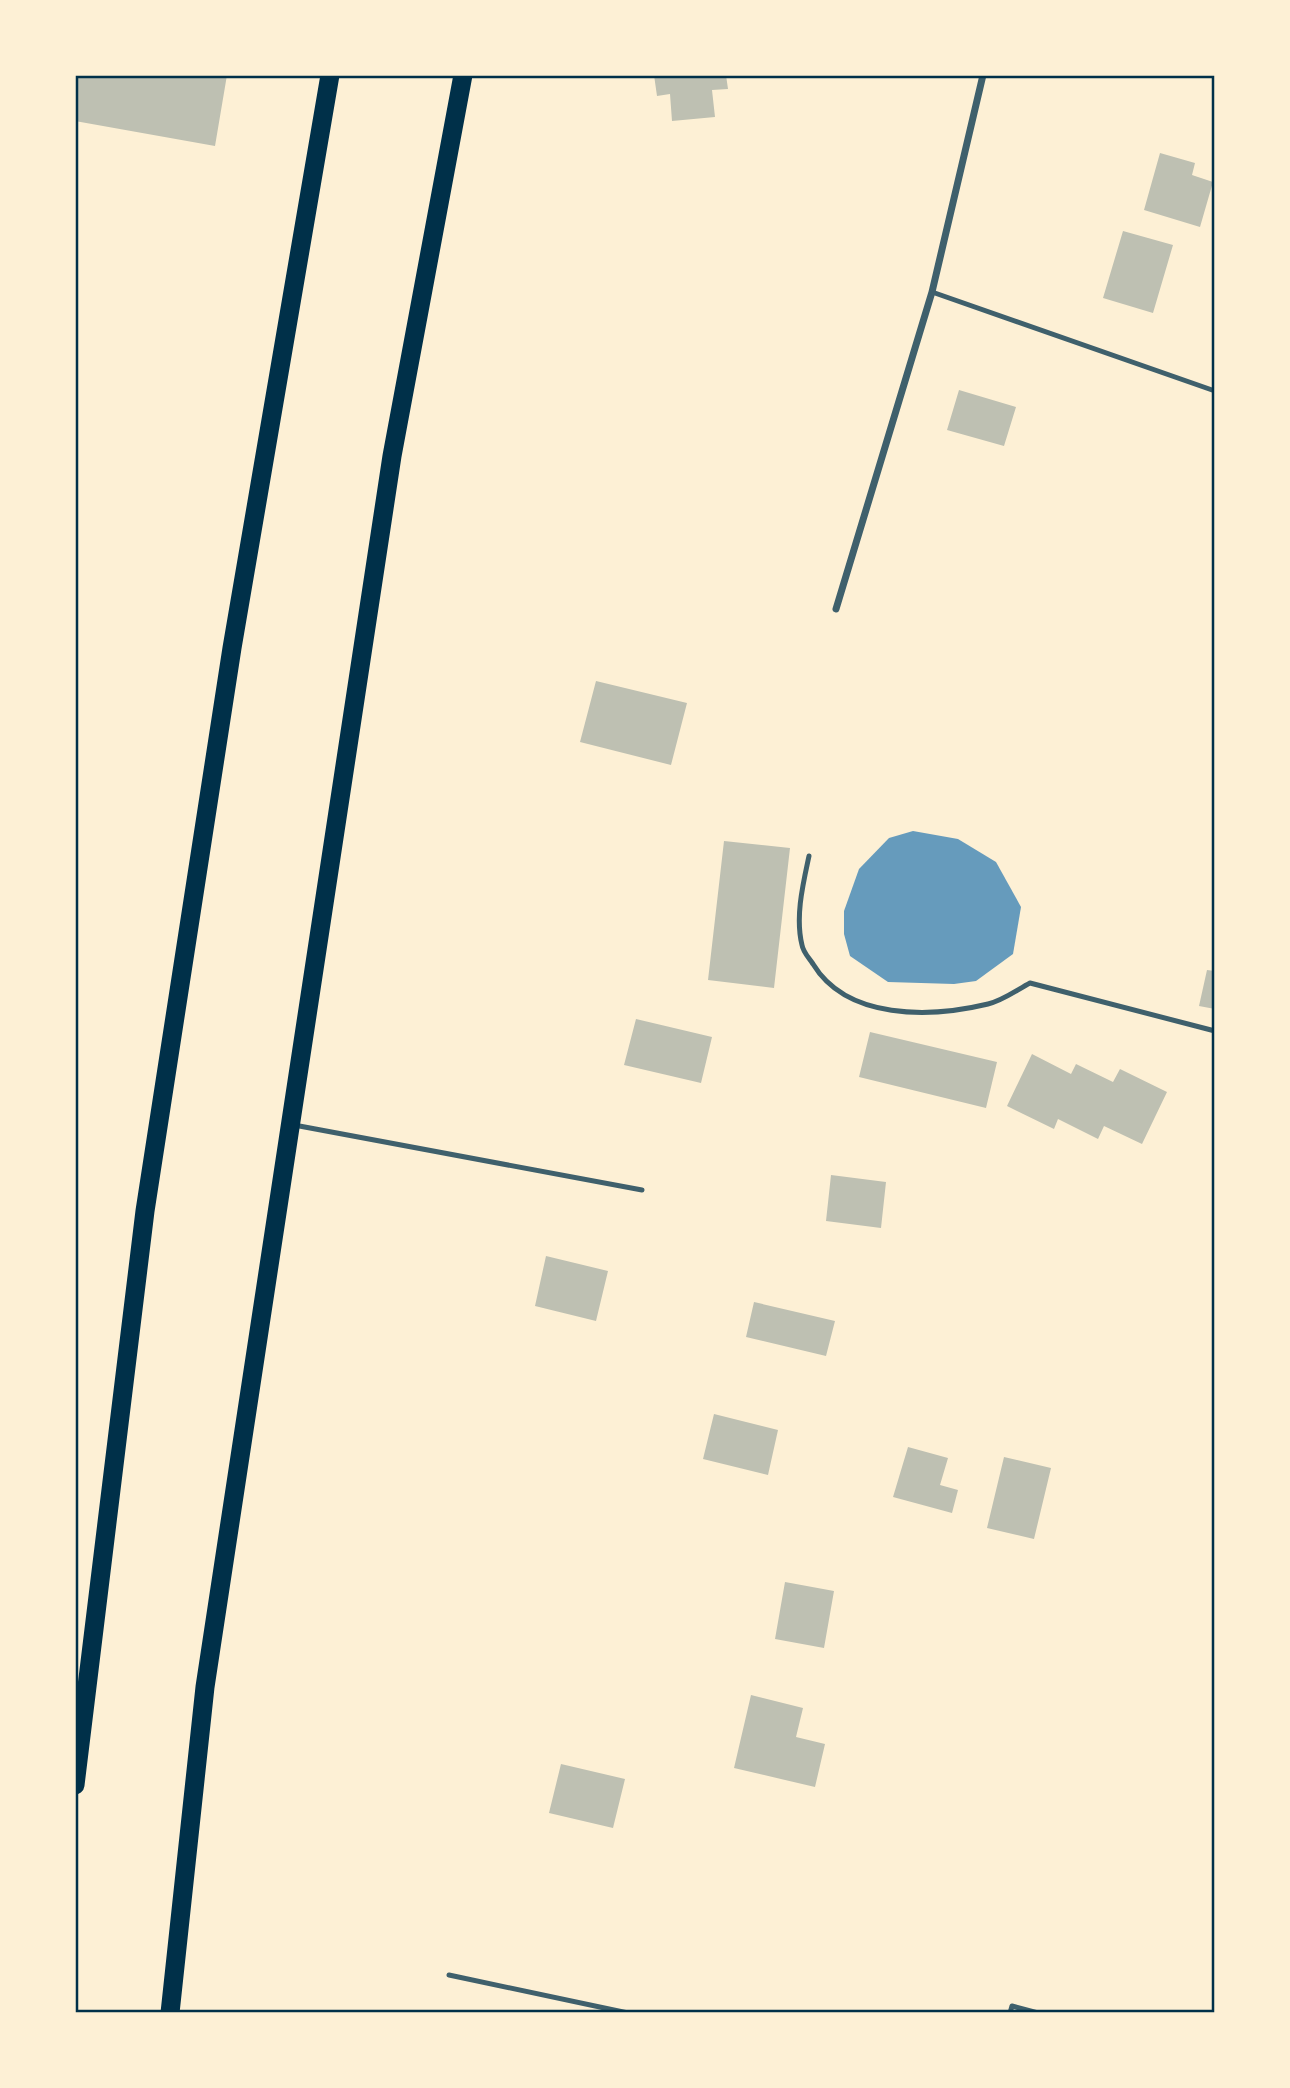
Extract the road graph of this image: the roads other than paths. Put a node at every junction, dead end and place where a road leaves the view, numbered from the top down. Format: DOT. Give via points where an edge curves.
graph roads {
  1 [pos="330,75"];
  2 [pos="463,75"];
  3 [pos="983,75"];
  4 [pos="932,292"];
  5 [pos="1215,391"];
  6 [pos="836,609"];
  7 [pos="809,856"];
  8 [pos="1215,1031"];
  9 [pos="291,1124"];
  10 [pos="642,1190"];
  11 [pos="75,1785"];
  12 [pos="449,1975"];
  13 [pos="170,2013"];
  14 [pos="628,2013"];
  15 [pos="1010,2013"];
  16 [pos="1038,2013"];
  1 -- 11 [label="highway" via="232,648 145,1211"];
  2 -- 9 [label="highway" via="392,456"];
  3 -- 4 [label="street"];
  4 -- 5 [label="lane"];
  4 -- 6 [label="street"];
  7 -- 8 [label="lane" via="801,894 802,947 820,976 845,997 883,1009 934,1013 990,1004 1030,983"];
  9 -- 10 [label="lane"];
  9 -- 13 [label="highway" via="205,1686"];
  12 -- 14 [label="lane"];
  15 -- 16 [label="lane" via="1012,2007"];
}
